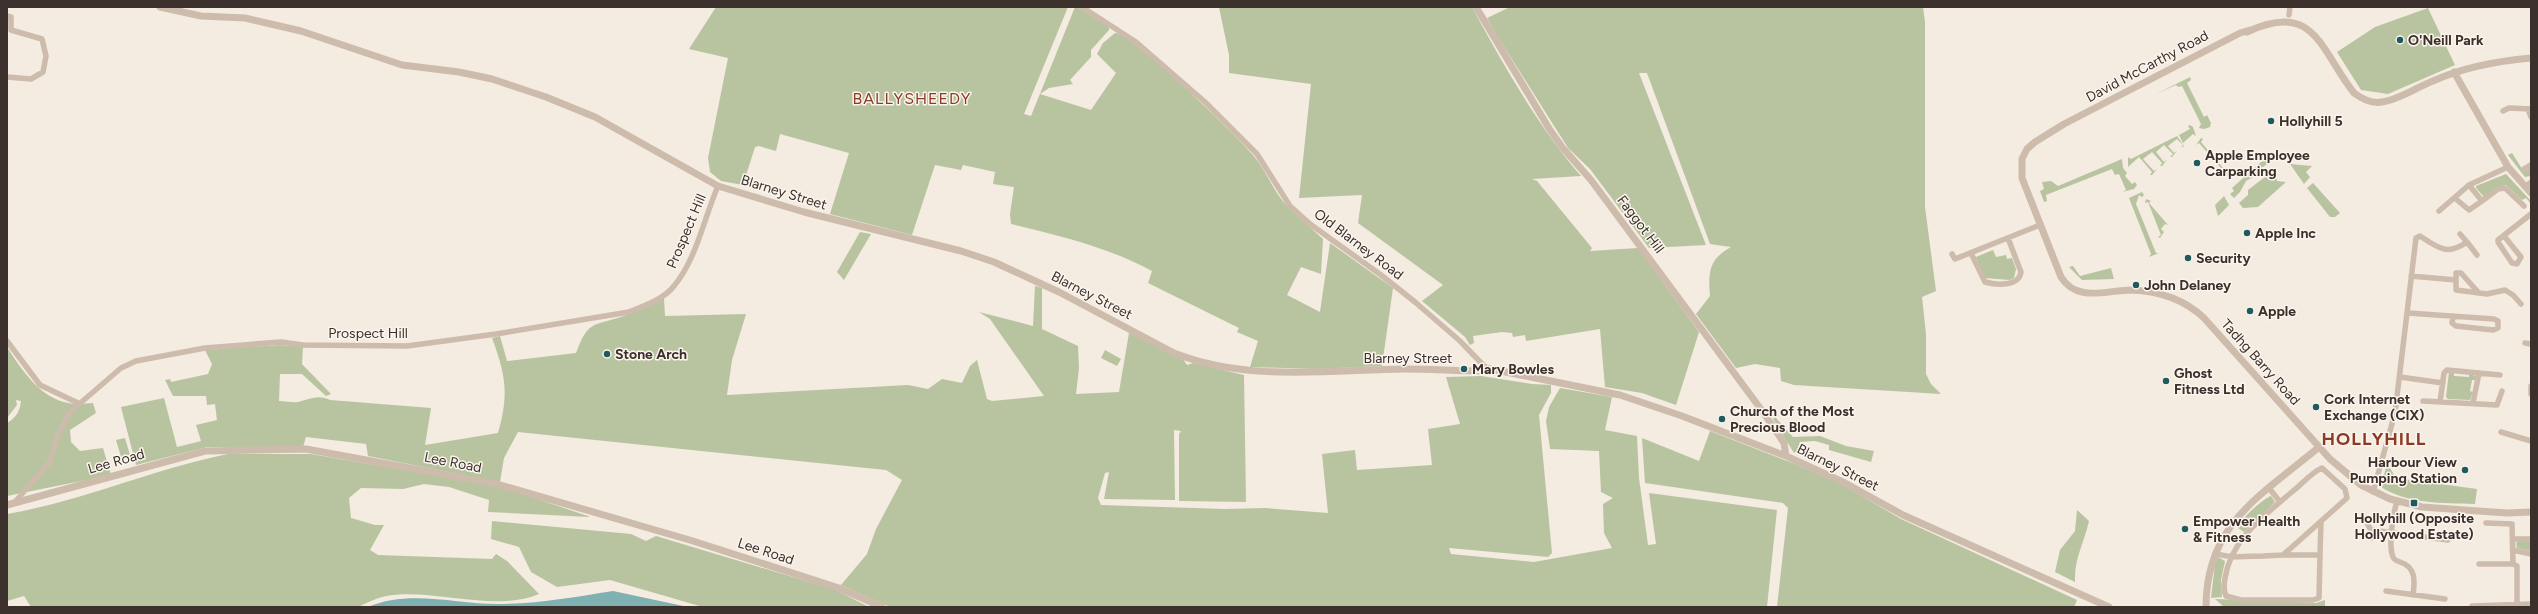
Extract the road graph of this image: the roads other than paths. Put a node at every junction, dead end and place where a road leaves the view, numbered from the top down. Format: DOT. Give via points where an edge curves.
graph roads {
  1 [pos="160,7"];
  2 [pos="1082,7"];
  3 [pos="1476,7"];
  4 [pos="2290,11"];
  5 [pos="7,16"];
  6 [pos="2531,58"];
  7 [pos="2454,72"];
  8 [pos="7,77"];
  9 [pos="2530,109"];
  10 [pos="2504,110"];
  11 [pos="2531,117"];
  12 [pos="2531,165"];
  13 [pos="2508,167"];
  14 [pos="2524,169"];
  15 [pos="2531,182"];
  16 [pos="2469,185"];
  17 [pos="718,186"];
  18 [pos="2525,187"];
  19 [pos="2531,194"];
  20 [pos="2456,199"];
  21 [pos="2482,201"];
  22 [pos="2524,206"];
  23 [pos="2439,211"];
  24 [pos="2531,214"];
  25 [pos="2040,225"];
  26 [pos="2460,234"];
  27 [pos="2504,236"];
  28 [pos="2008,238"];
  29 [pos="2467,242"];
  30 [pos="1970,253"];
  31 [pos="1952,254"];
  32 [pos="2477,255"];
  33 [pos="2411,276"];
  34 [pos="2456,280"];
  35 [pos="2478,292"];
  36 [pos="2179,300"];
  37 [pos="2521,304"];
  38 [pos="2408,313"];
  39 [pos="2453,316"];
  40 [pos="7,341"];
  41 [pos="1486,368"];
  42 [pos="2479,373"];
  43 [pos="2500,375"];
  44 [pos="2400,377"];
  45 [pos="2443,383"];
  46 [pos="2531,386"];
  47 [pos="2502,391"];
  48 [pos="2531,394"];
  49 [pos="2423,401"];
  50 [pos="2440,402"];
  51 [pos="78,403"];
  52 [pos="2473,403"];
  53 [pos="2501,432"];
  54 [pos="2531,441"];
  55 [pos="2319,446"];
  56 [pos="1786,456"];
  57 [pos="2269,488"];
  58 [pos="2373,492"];
  59 [pos="2280,502"];
  60 [pos="2397,502"];
  61 [pos="11,504"];
  62 [pos="2531,512"];
  63 [pos="2321,522"];
  64 [pos="2367,523"];
  65 [pos="2486,523"];
  66 [pos="2371,530"];
  67 [pos="2392,533"];
  68 [pos="2372,538"];
  69 [pos="2531,538"];
  70 [pos="2513,539"];
  71 [pos="2448,540"];
  72 [pos="2513,550"];
  73 [pos="2215,553"];
  74 [pos="2531,554"];
  75 [pos="2283,555"];
  76 [pos="2320,555"];
  77 [pos="2232,556"];
  78 [pos="2479,564"];
  79 [pos="2513,564"];
  80 [pos="2386,591"];
  81 [pos="2413,595"];
  82 [pos="2445,599"];
  83 [pos="2531,604"];
  84 [pos="2476,606"];
  85 [pos="2517,606"];
  86 [pos="882,607"];
  87 [pos="2109,607"];
  88 [pos="2206,607"];
  1 -- 17 [label="street, Blarney Street" via="201,16 245,18 320,36 402,65 492,79 595,117"];
  2 -- 41 [label="street, Old Blarney Road" via="1136,42 1205,102 1257,154 1290,206 1310,224 1381,274 1415,302 1460,341"];
  3 -- 56 [label="street, Faggot Hill" via="1550,130 1592,180 1763,412 1784,443"];
  4 -- 7 [label="street, David McCarthy Road" via="2312,27 2354,93 2368,101 2388,101"];
  4 -- 25 [label="street, David McCarthy Road" via="2240,33 2132,88 2029,146 2021,162 2022,178"];
  5 -- 8 [label="street" via="11,17 11,30 42,39 46,56 43,72 31,80"];
  6 -- 7 [label="street" via="2485,64"];
  7 -- 13 [label="street"];
  9 -- 10 [label="street"];
  9 -- 11 [label="street"];
  12 -- 14 [label="street"];
  13 -- 16 [label="street"];
  13 -- 18 [label="street"];
  15 -- 18 [label="street"];
  16 -- 20 [label="street"];
  16 -- 21 [label="street"];
  17 -- 41 [label="street, Blarney Street" via="804,212 962,251 994,262 1063,294 1174,353 1200,362 1256,372 1407,369 1481,371"];
  17 -- 51 [label="street, Prospect Hill" via="689,261 674,286 649,304 629,312 407,346 303,345 281,342 200,349 127,364"];
  18 -- 19 [label="street"];
  20 -- 21 [label="street" via="2469,210"];
  20 -- 23 [label="street"];
  21 -- 22 [label="street" via="2498,189 2505,188"];
  24 -- 27 [label="street"];
  25 -- 28 [label="street"];
  25 -- 36 [label="street, David McCarthy Road" via="2061,277 2074,290 2090,294 2126,290 2150,292"];
  26 -- 29 [label="street"];
  27 -- 27 [label="street" via="2521,257 2517,264 2512,263 2498,245 2498,240"];
  28 -- 30 [label="street"];
  28 -- 30 [label="street" via="2021,272 2020,278 2012,283 1985,282"];
  29 -- 32 [label="street"];
  29 -- 33 [label="street" via="2456,249 2442,250 2418,236"];
  30 -- 31 [label="street" via="1955,259"];
  33 -- 34 [label="street"];
  33 -- 38 [label="street"];
  34 -- 35 [label="street" via="2456,290"];
  34 -- 35 [label="street" via="2456,273 2460,272"];
  35 -- 37 [label="street" via="2490,294 2505,290"];
  36 -- 55 [label="street, Tadhg Barry Road" via="2204,318"];
  38 -- 39 [label="street"];
  38 -- 44 [label="street"];
  39 -- 39 [label="street" via="2496,319 2498,328 2493,330 2456,326 2452,323"];
  40 -- 51 [label="street" via="40,385"];
  41 -- 56 [label="street, Blarney Street" via="1631,398"];
  42 -- 43 [label="street"];
  42 -- 45 [label="street" via="2447,370 2444,372"];
  42 -- 52 [label="street"];
  44 -- 45 [label="street"];
  44 -- 58 [label="street" via="2395,413"];
  45 -- 50 [label="street"];
  46 -- 48 [label="street"];
  47 -- 52 [label="street" via="2497,405"];
  49 -- 50 [label="street"];
  50 -- 52 [label="street"];
  51 -- 61 [label="street, Prospect Hill" via="70,412 58,435 49,463"];
  53 -- 54 [label="street"];
  55 -- 57 [label="street"];
  55 -- 58 [label="street, Tadhg Barry Road" via="2347,475"];
  56 -- 87 [label="street, Blarney Street" via="1845,483 1903,515"];
  57 -- 59 [label="street"];
  57 -- 73 [label="street" via="2233,523"];
  58 -- 60 [label="street, Tadhg Barry Road"];
  59 -- 63 [label="street" via="2322,468 2343,487 2347,496 2344,502"];
  59 -- 77 [label="street" via="2246,534"];
  60 -- 62 [label="street, Tadhg Barry Road" via="2445,510"];
  60 -- 67 [label="street"];
  61 -- 86 [label="street, Lee Road" via="205,451 306,449 497,484 810,578"];
  63 -- 75 [label="street"];
  63 -- 76 [label="street"];
  64 -- 66 [label="street"];
  65 -- 70 [label="street" via="2511,523"];
  66 -- 67 [label="street"];
  66 -- 68 [label="street"];
  67 -- 71 [label="street"];
  67 -- 81 [label="street" via="2393,557 2406,564 2414,577"];
  69 -- 70 [label="street"];
  70 -- 72 [label="street"];
  72 -- 74 [label="street"];
  72 -- 79 [label="street"];
  73 -- 77 [label="street"];
  73 -- 88 [label="street" via="2209,574"];
  75 -- 76 [label="street"];
  75 -- 77 [label="street"];
  76 -- 77 [label="street" via="2320,595 2313,600 2241,600 2226,596 2224,586 2227,566"];
  78 -- 79 [label="street"];
  79 -- 85 [label="street" via="2518,569"];
  80 -- 81 [label="street"];
  81 -- 82 [label="street"];
  83 -- 85 [label="street"];
  84 -- 85 [label="street"];
}
